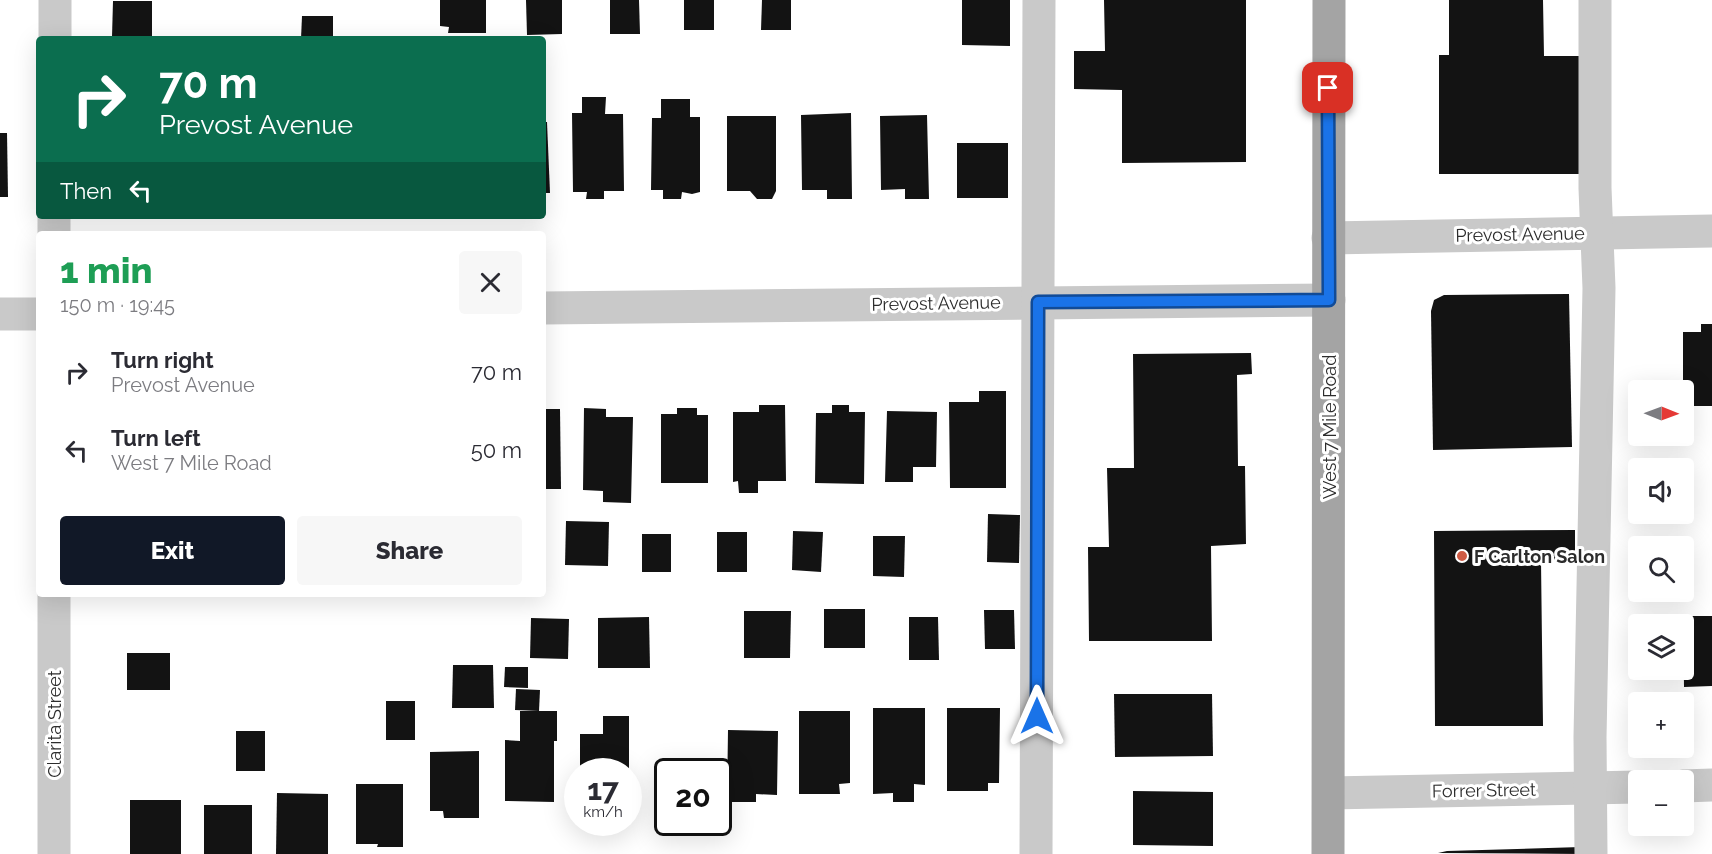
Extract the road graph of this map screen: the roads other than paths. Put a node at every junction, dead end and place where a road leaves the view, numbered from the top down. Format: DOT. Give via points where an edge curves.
graph roads {
  1 [pos="55,0"];
  2 [pos="1039,0"];
  3 [pos="1329,0"];
  4 [pos="1595,0"];
  5 [pos="55,36"];
  6 [pos="1712,231"];
  7 [pos="1596,233"];
  8 [pos="1328,238"];
  9 [pos="1329,300"];
  10 [pos="1038,302"];
  11 [pos="546,308"];
  12 [pos="0,314"];
  13 [pos="36,314"];
  14 [pos="54,597"];
  15 [pos="1712,785"];
  16 [pos="1694,786"];
  17 [pos="1628,787"];
  18 [pos="1591,788"];
  19 [pos="1329,793"];
  20 [pos="54,854"];
  21 [pos="1036,854"];
  22 [pos="1328,854"];
  23 [pos="1591,854"];
  1 -- 5 [label="street"];
  2 -- 10 [label="street"];
  3 -- 8 [label="main road, West 7 Mile Road"];
  4 -- 7 [label="street"];
  6 -- 7 [label="street, Prevost Avenue"];
  7 -- 8 [label="street, Prevost Avenue"];
  7 -- 18 [label="street" via="1599,288"];
  8 -- 9 [label="main road, West 7 Mile Road"];
  9 -- 10 [label="street, Prevost Avenue"];
  9 -- 19 [label="main road, West 7 Mile Road"];
  10 -- 11 [label="street, Prevost Avenue"];
  10 -- 21 [label="street"];
  12 -- 13 [label="street"];
  14 -- 20 [label="street, Clarita Street"];
  15 -- 16 [label="street"];
  17 -- 18 [label="street, Forrer Street"];
  18 -- 19 [label="street, Forrer Street"];
  18 -- 23 [label="street"];
  19 -- 22 [label="main road, West 7 Mile Road"];
}
